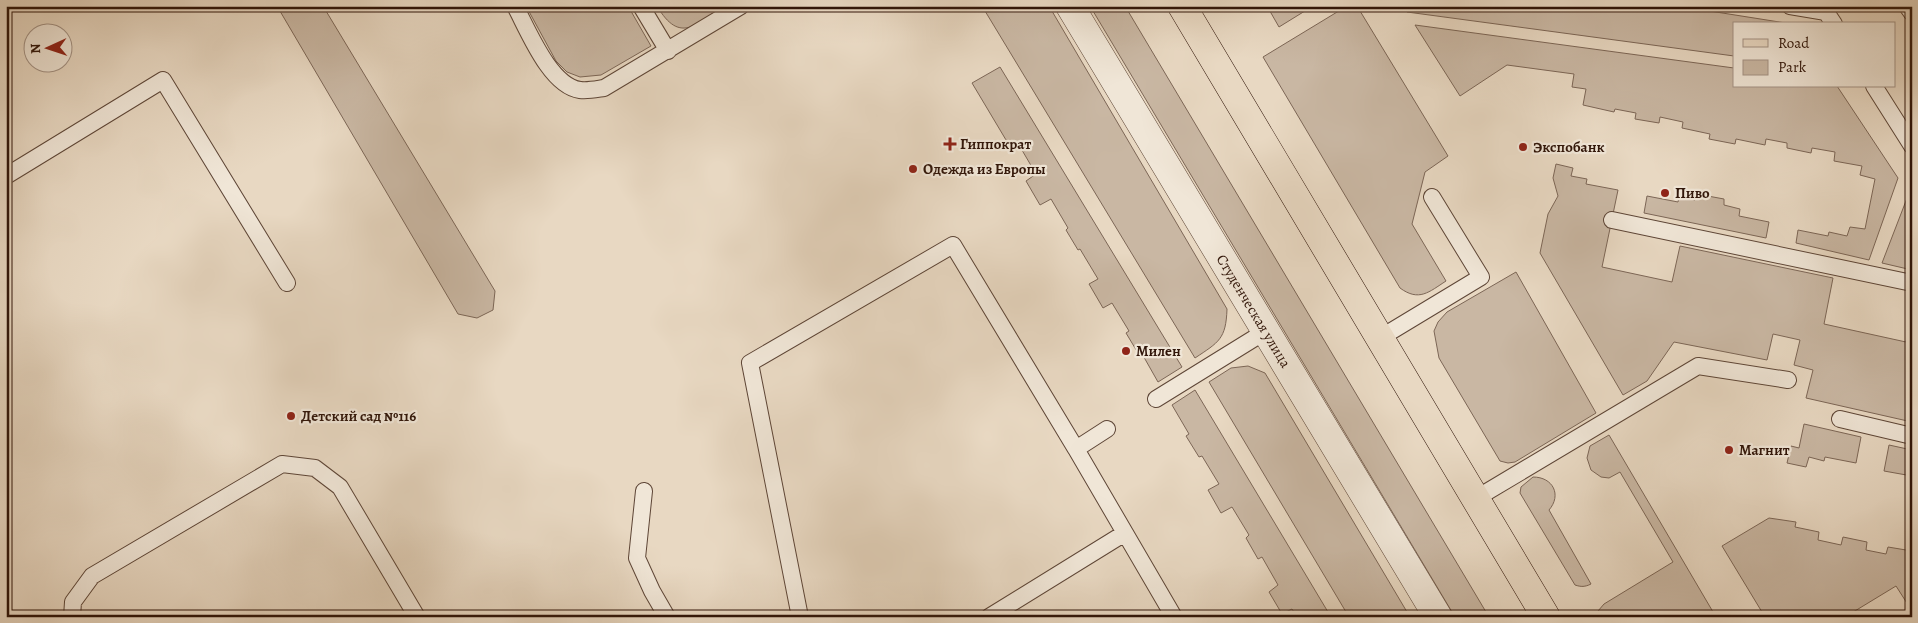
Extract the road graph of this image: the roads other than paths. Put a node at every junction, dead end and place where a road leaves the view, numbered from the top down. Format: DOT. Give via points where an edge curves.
graph roads {
  1 [pos="515,6"];
  2 [pos="641,6"];
  3 [pos="741,6"];
  4 [pos="1070,6"];
  5 [pos="1182,6"];
  6 [pos="1790,6"];
  7 [pos="1907,6"];
  8 [pos="1912,13"];
  9 [pos="1833,22"];
  10 [pos="668,50"];
  11 [pos="1875,88"];
  12 [pos="1912,146"];
  13 [pos="6,176"];
  14 [pos="1432,197"];
  15 [pos="1612,220"];
  16 [pos="287,282"];
  17 [pos="1912,283"];
  18 [pos="1266,331"];
  19 [pos="1380,338"];
  20 [pos="1788,380"];
  21 [pos="1156,399"];
  22 [pos="1840,419"];
  23 [pos="1107,429"];
  24 [pos="1912,436"];
  25 [pos="1076,449"];
  26 [pos="644,491"];
  27 [pos="1475,499"];
  28 [pos="1125,533"];
  29 [pos="72,617"];
  30 [pos="417,617"];
  31 [pos="667,617"];
  32 [pos="800,617"];
  33 [pos="989,617"];
  34 [pos="1174,617"];
  35 [pos="1438,617"];
  36 [pos="1546,617"];
  1 -- 10 [label="lane" via="550,69 564,84 580,90 604,88"];
  2 -- 10 [label="lane"];
  3 -- 10 [label="lane"];
  4 -- 18 [label="street, Студенческая улица"];
  5 -- 19 [label="main road"];
  6 -- 9 [label="lane" via="1826,12"];
  7 -- 8 [label="lane"];
  11 -- 12 [label="lane"];
  13 -- 16 [label="lane" via="163,80"];
  14 -- 19 [label="lane" via="1481,277"];
  15 -- 17 [label="lane"];
  18 -- 21 [label="lane"];
  18 -- 35 [label="street, Студенческая улица"];
  19 -- 27 [label="main road"];
  20 -- 27 [label="lane" via="1698,366"];
  22 -- 24 [label="lane"];
  23 -- 25 [label="lane"];
  25 -- 28 [label="lane"];
  25 -- 32 [label="lane" via="952,245 750,363"];
  26 -- 31 [label="lane" via="637,558"];
  27 -- 36 [label="main road"];
  28 -- 33 [label="lane"];
  28 -- 34 [label="lane"];
  29 -- 30 [label="lane" via="73,602 92,576 282,464 315,468 340,487"];
}
